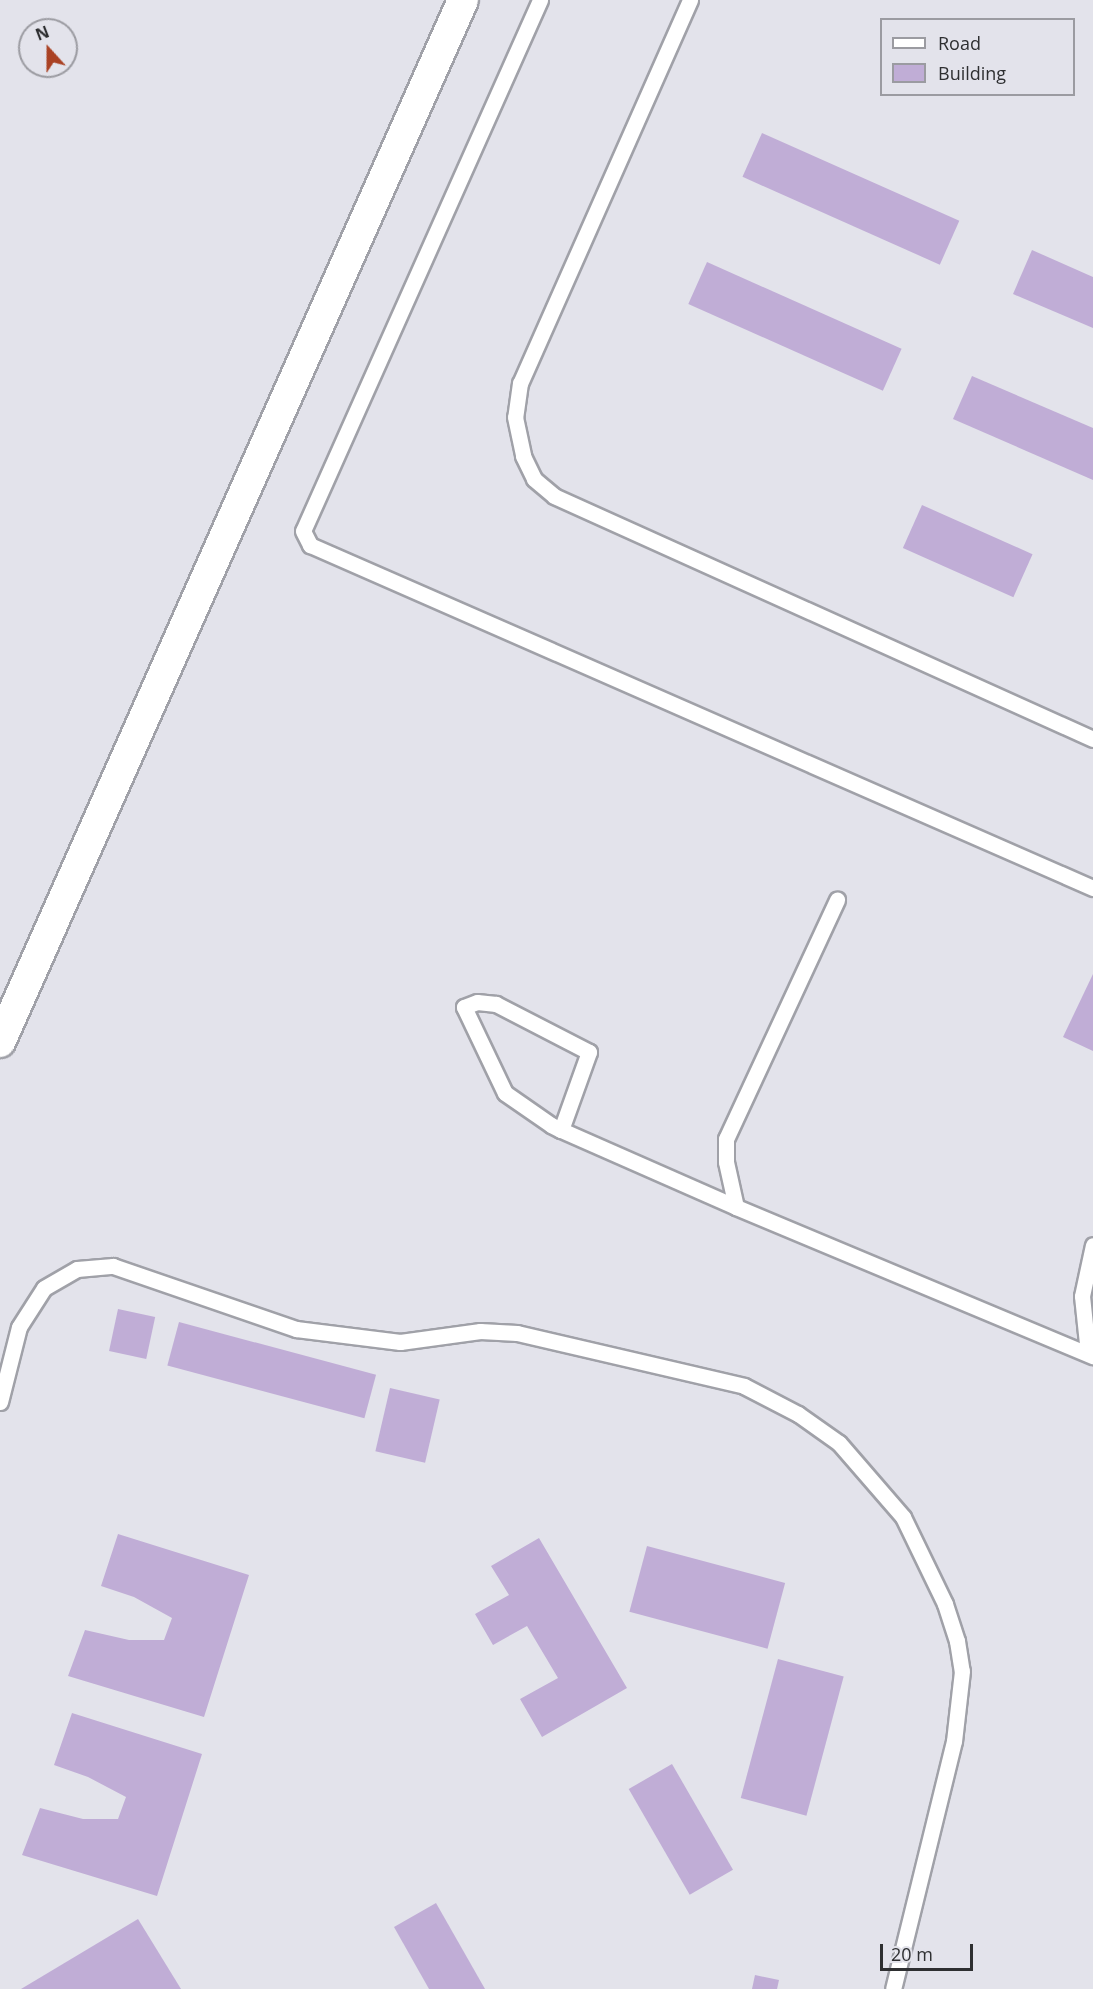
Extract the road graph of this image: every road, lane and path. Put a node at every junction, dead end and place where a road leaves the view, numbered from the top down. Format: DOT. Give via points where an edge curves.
graph roads {
  1 [pos="463,0"];
  2 [pos="540,0"];
  3 [pos="690,0"];
  4 [pos="1093,739"];
  5 [pos="1093,888"];
  6 [pos="837,900"];
  7 [pos="0,1042"];
  8 [pos="561,1130"];
  9 [pos="736,1207"];
  10 [pos="1093,1245"];
  11 [pos="1090,1354"];
  12 [pos="0,1402"];
  13 [pos="893,1989"];
  1 -- 7 [label="street"];
  2 -- 5 [label="lane" via="303,531 310,545"];
  3 -- 4 [label="lane" via="520,383 515,417 523,456 534,479 554,496"];
  6 -- 9 [label="lane" via="726,1138 726,1162"];
  8 -- 8 [label="lane" via="589,1052 496,1004 477,1002 464,1007 505,1093"];
  8 -- 9 [label="lane"];
  9 -- 11 [label="lane"];
  10 -- 11 [label="lane" via="1082,1296"];
  12 -- 13 [label="lane" via="20,1327 44,1288 77,1269 113,1266 296,1329 400,1342 480,1331 517,1333 744,1386 798,1414 840,1443 903,1516 945,1604 959,1651 962,1671 954,1741"];
}
